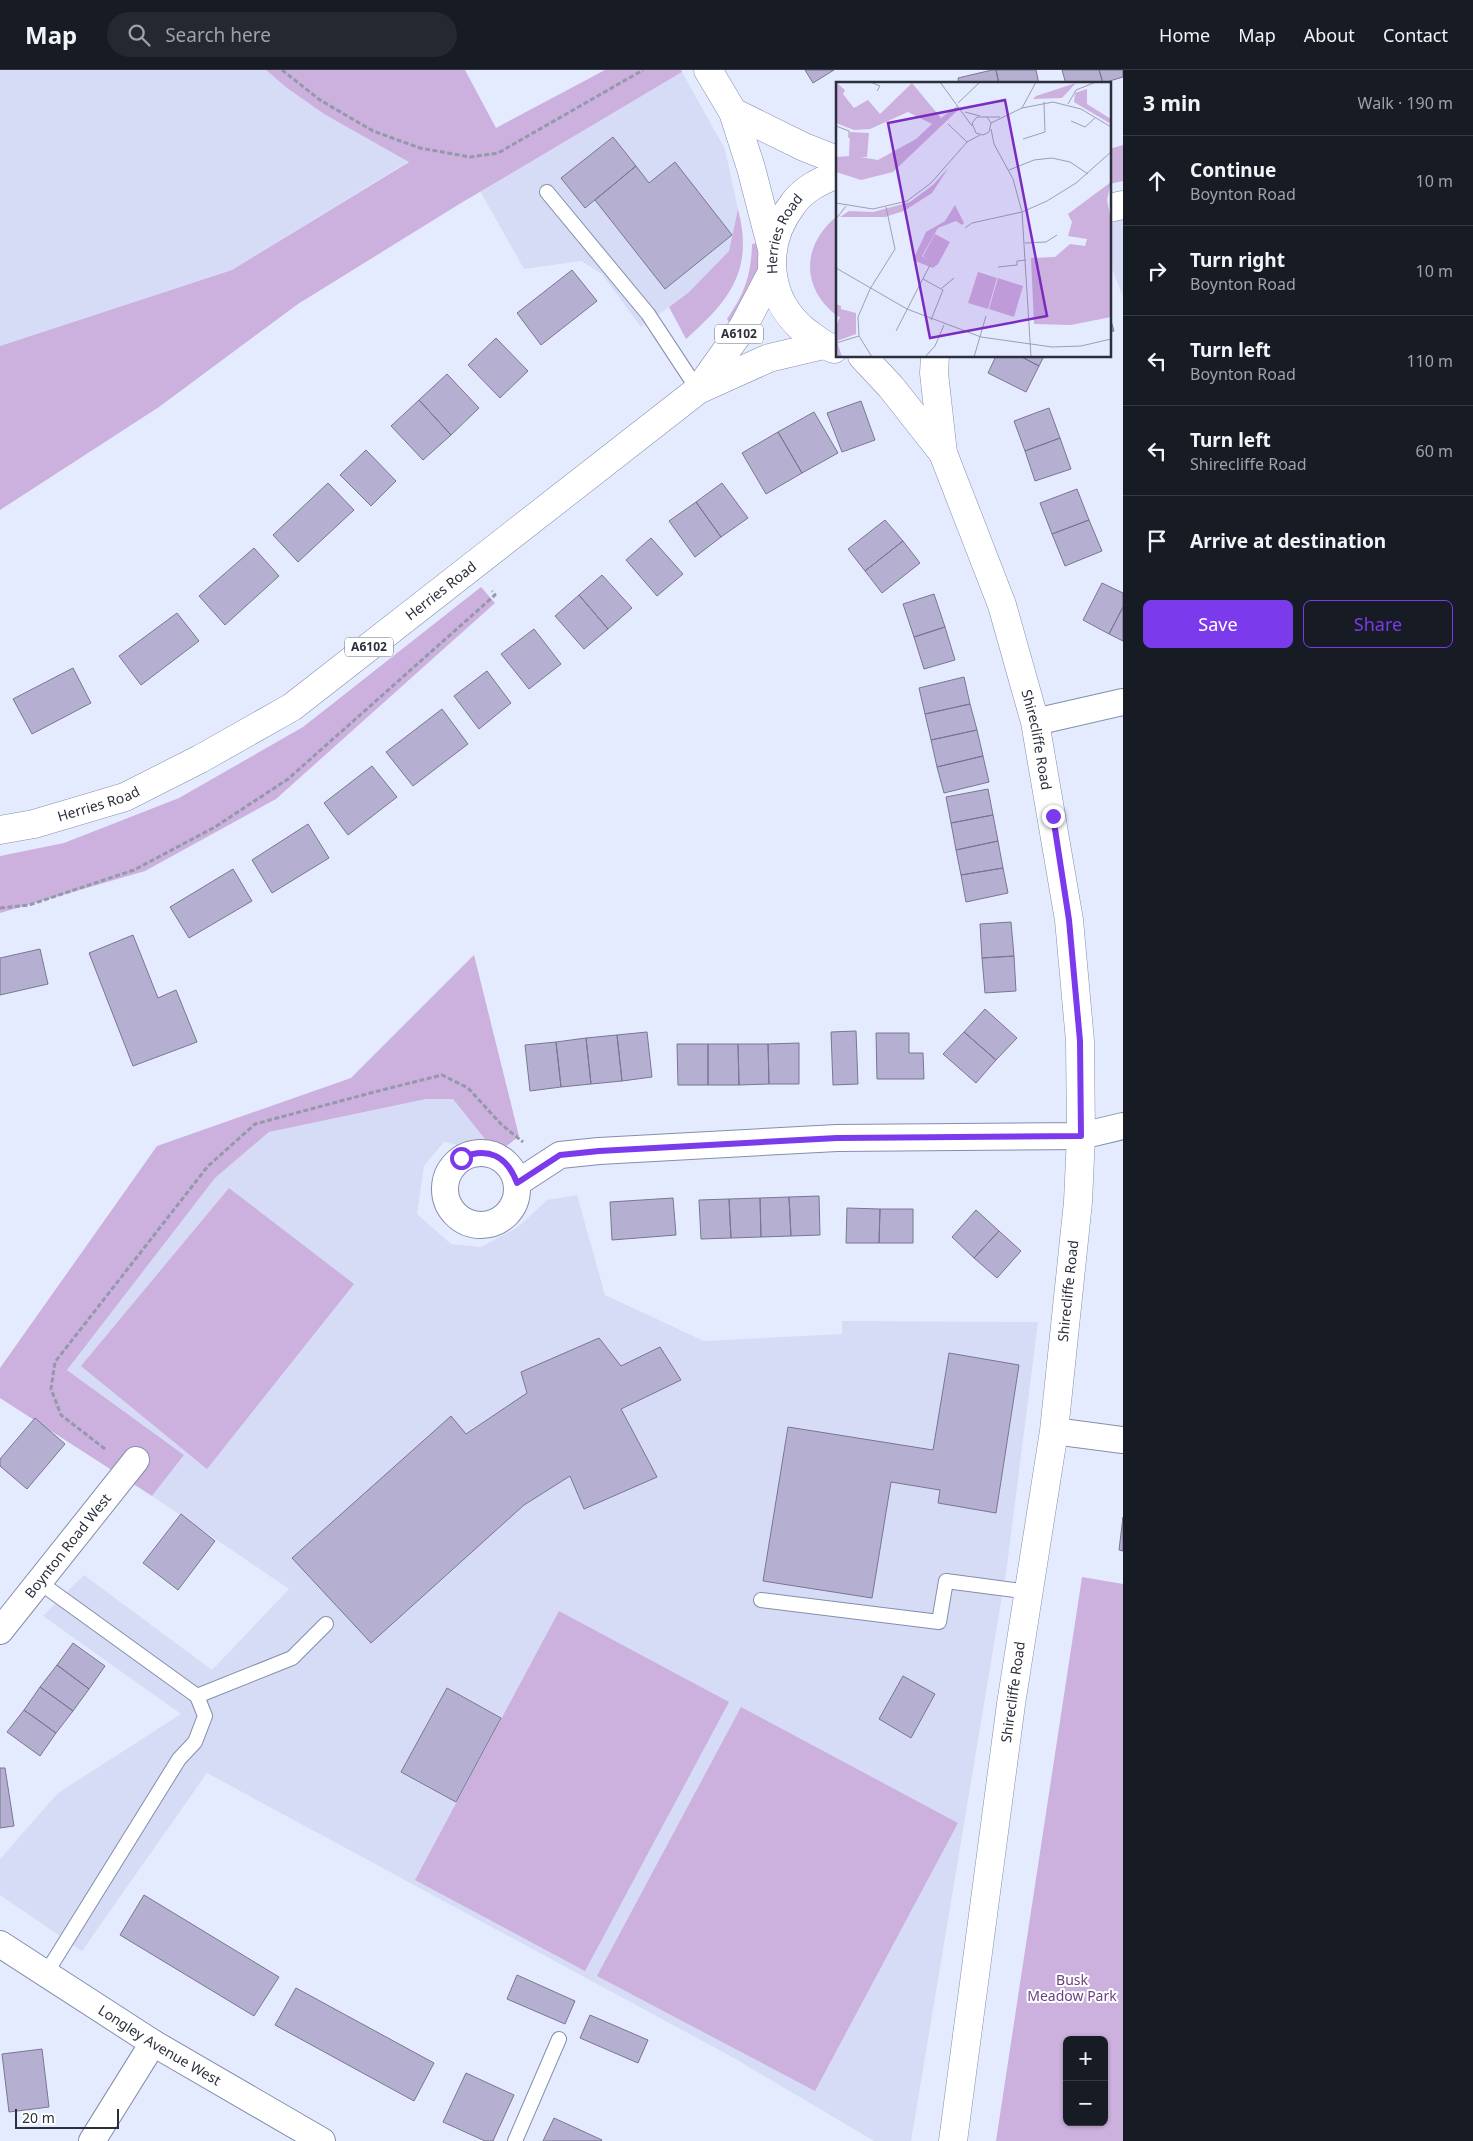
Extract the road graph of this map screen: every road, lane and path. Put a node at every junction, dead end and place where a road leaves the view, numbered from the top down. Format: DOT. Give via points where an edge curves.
graph roads {
  1 [pos="282,70"];
  2 [pos="643,70"];
  3 [pos="708,70"];
  4 [pos="733,112"];
  5 [pos="836,160"];
  6 [pos="836,174"];
  7 [pos="547,192"];
  8 [pos="1123,205"];
  9 [pos="1110,208"];
  10 [pos="772,261"];
  11 [pos="830,347"];
  12 [pos="864,358"];
  13 [pos="935,358"];
  14 [pos="698,390"];
  15 [pos="943,453"];
  16 [pos="470,566"];
  17 [pos="1123,702"];
  18 [pos="1036,722"];
  19 [pos="0,830"];
  20 [pos="0,908"];
  21 [pos="1123,1126"];
  22 [pos="1081,1136"];
  23 [pos="555,1159"];
  24 [pos="517,1183"];
  25 [pos="1054,1431"];
  26 [pos="1123,1440"];
  27 [pos="133,1465"];
  28 [pos="39,1582"];
  29 [pos="1029,1592"];
  30 [pos="761,1600"];
  31 [pos="326,1624"];
  32 [pos="0,1631"];
  33 [pos="197,1696"];
  34 [pos="0,1944"];
  35 [pos="45,1975"];
  36 [pos="559,2040"];
  37 [pos="153,2043"];
  38 [pos="92,2141"];
  39 [pos="322,2141"];
  40 [pos="514,2141"];
  41 [pos="953,2141"];
  1 -- 2 [label="path" via="320,100 373,131 420,148 470,157 498,153"];
  3 -- 4 [label="street"];
  4 -- 5 [label="street"];
  4 -- 10 [label="street" via="751,168"];
  6 -- 10 [label="street, Herries Road / A6102" via="814,185 794,202 780,224"];
  7 -- 14 [label="lane" via="648,314"];
  8 -- 9 [label="street"];
  10 -- 11 [label="street, Herries Road / A6102" via="779,298 793,321"];
  10 -- 14 [label="street, A6102" via="743,327"];
  11 -- 14 [label="street, A6102" via="769,358"];
  12 -- 15 [label="street, Shirecliffe Road"];
  13 -- 15 [label="street, Shirecliffe Road"];
  14 -- 16 [label="street, Herries Road / A6102"];
  15 -- 18 [label="street, Shirecliffe Road" via="1002,605"];
  16 -- 19 [label="street, Herries Road / A6102" via="292,707 200,759 125,797 34,824"];
  16 -- 20 [label="path" via="495,596 288,779 214,827 134,870 29,905"];
  17 -- 18 [label="street"];
  18 -- 22 [label="street, Shirecliffe Road" via="1069,920 1080,1041"];
  21 -- 22 [label="street"];
  22 -- 23 [label="street" via="837,1138 599,1151 560,1155"];
  22 -- 25 [label="street, Shirecliffe Road" via="1078,1202"];
  23 -- 24 [label="street"];
  23 -- 27 [label="path" via="545,1149 530,1147 502,1125 468,1088 442,1075 255,1124 208,1166 55,1362 51,1389 62,1415"];
  25 -- 26 [label="street"];
  25 -- 29 [label="street, Shirecliffe Road"];
  27 -- 28 [label="street, Boynton Road West"];
  28 -- 32 [label="street, Boynton Road West"];
  28 -- 33 [label="lane"];
  29 -- 30 [label="lane" via="946,1581 939,1622"];
  29 -- 41 [label="street, Shirecliffe Road"];
  31 -- 33 [label="lane" via="292,1658"];
  33 -- 35 [label="lane" via="205,1716 195,1742 179,1759"];
  34 -- 35 [label="street, Longley Avenue West"];
  35 -- 37 [label="street, Longley Avenue West"];
  36 -- 40 [label="lane"];
  37 -- 38 [label="street"];
  37 -- 39 [label="street, Longley Avenue West"];
}
